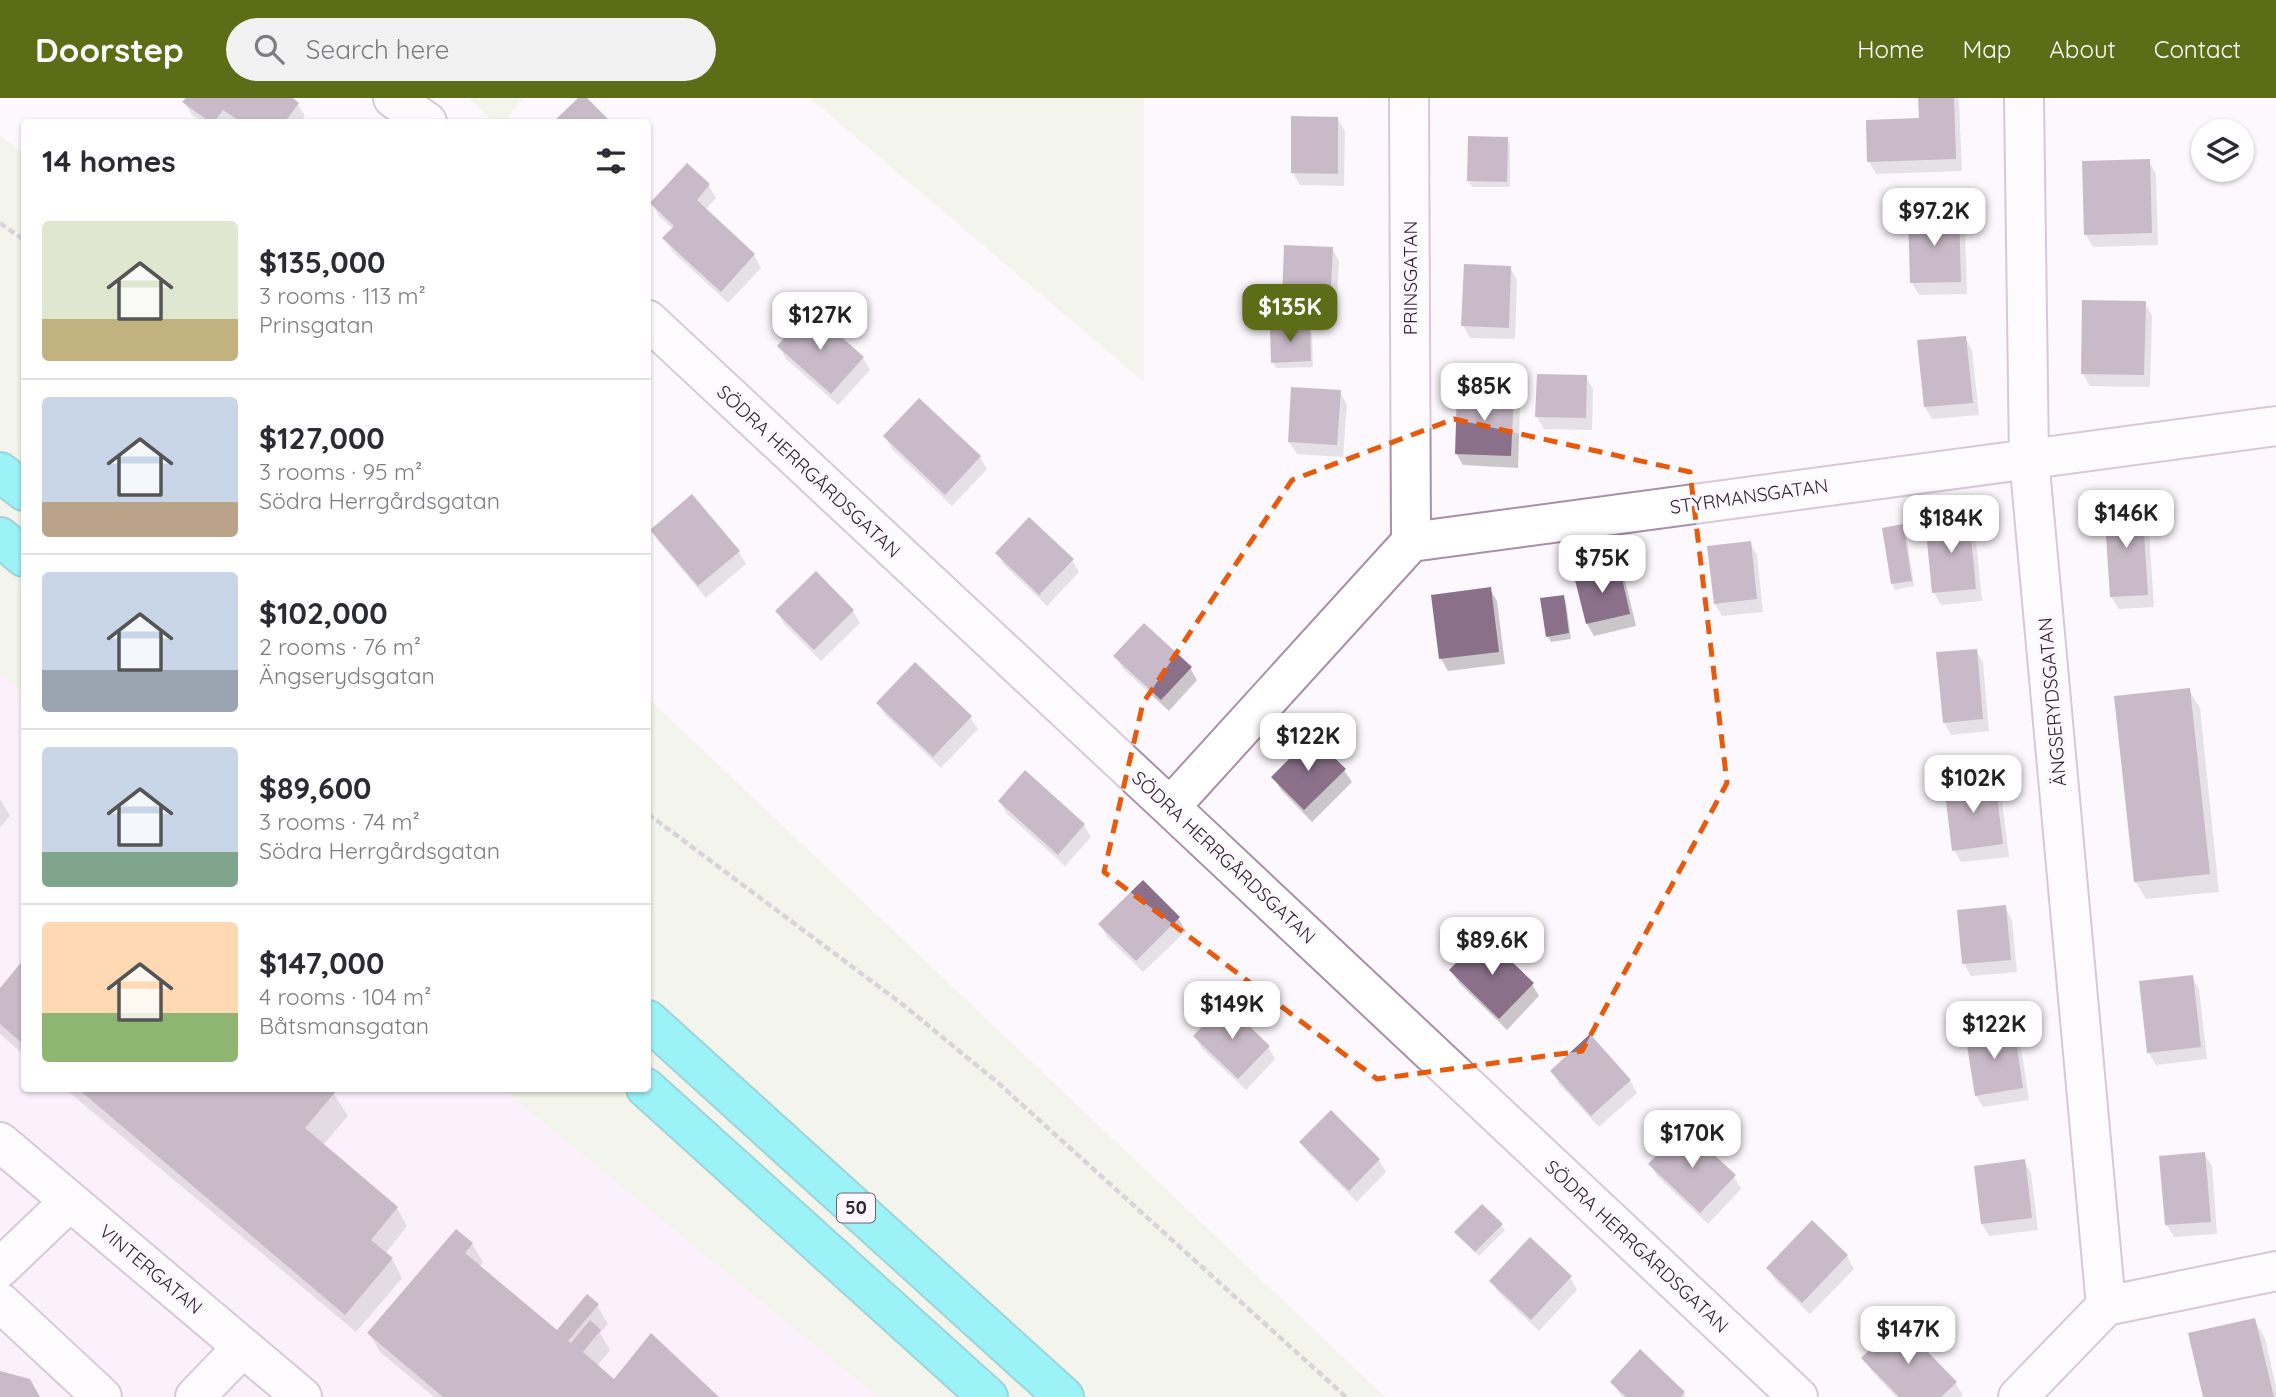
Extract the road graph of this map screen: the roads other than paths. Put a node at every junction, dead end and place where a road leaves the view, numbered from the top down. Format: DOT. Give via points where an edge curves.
graph roads {
  1 [pos="393,98"];
  2 [pos="1409,98"];
  3 [pos="2024,98"];
  4 [pos="423,119"];
  5 [pos="651,323"];
  6 [pos="2276,426"];
  7 [pos="2029,458"];
  8 [pos="0,472"];
  9 [pos="21,489"];
  10 [pos="0,537"];
  11 [pos="1411,542"];
  12 [pos="21,554"];
  13 [pos="1170,807"];
  14 [pos="651,1023"];
  15 [pos="650,1092"];
  16 [pos="0,1143"];
  17 [pos="70,1201"];
  18 [pos="0,1268"];
  19 [pos="2276,1271"];
  20 [pos="0,1302"];
  21 [pos="2106,1306"];
  22 [pos="243,1347"];
  23 [pos="102,1397"];
  24 [pos="195,1397"];
  25 [pos="302,1397"];
  26 [pos="988,1397"];
  27 [pos="1064,1397"];
  28 [pos="1798,1397"];
  29 [pos="2018,1397"];
  1 -- 4 [label="street"];
  2 -- 11 [label="street, PRINSGATAN"];
  3 -- 7 [label="street, ÄNGSERYDSGATAN"];
  5 -- 13 [label="street, SÖDRA HERRGÅRDSGATAN"];
  6 -- 7 [label="street, STYRMANSGATAN"];
  7 -- 11 [label="street, STYRMANSGATAN"];
  7 -- 21 [label="street, ÄNGSERYDSGATAN"];
  8 -- 9 [label="highway"];
  10 -- 12 [label="highway"];
  11 -- 13 [label="street"];
  13 -- 28 [label="street, SÖDRA HERRGÅRDSGATAN"];
  14 -- 27 [label="highway, 50"];
  15 -- 26 [label="highway, 50"];
  16 -- 17 [label="street, VINTERGATAN"];
  17 -- 18 [label="street"];
  17 -- 22 [label="street, VINTERGATAN"];
  19 -- 21 [label="street"];
  20 -- 23 [label="street"];
  21 -- 29 [label="street"];
  22 -- 24 [label="street"];
  22 -- 25 [label="street, VINTERGATAN"];
}
